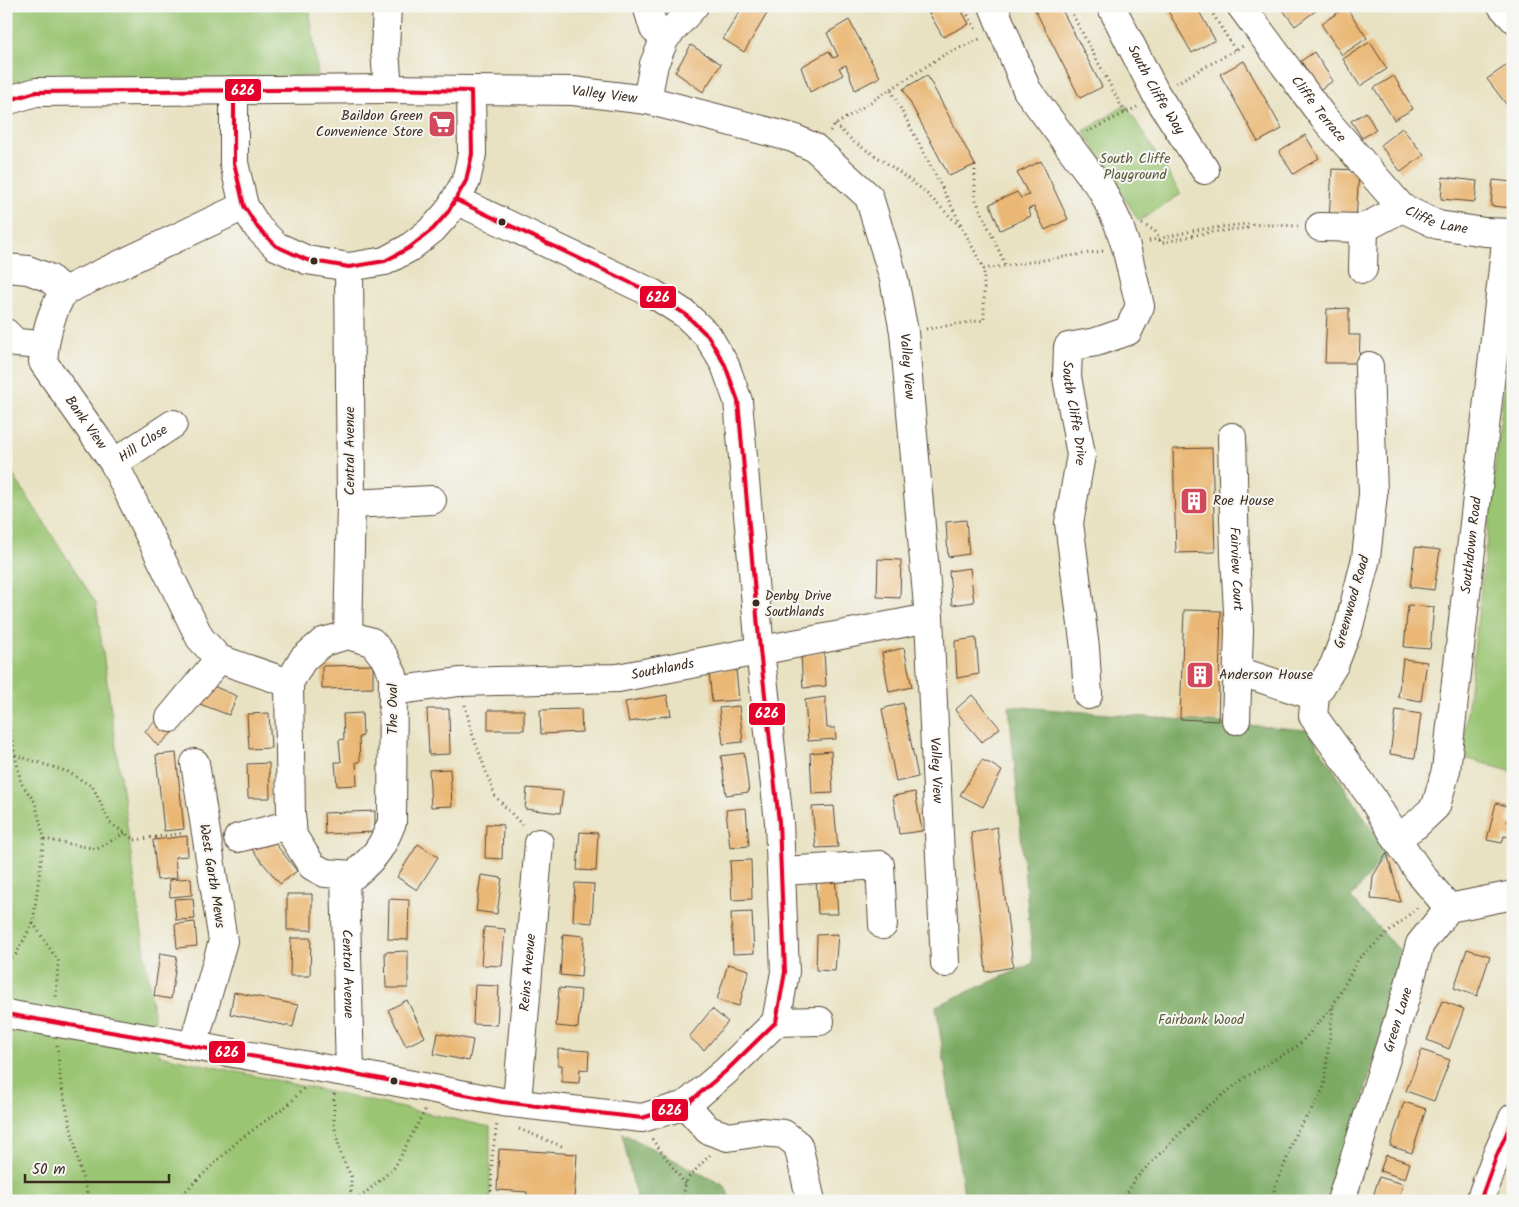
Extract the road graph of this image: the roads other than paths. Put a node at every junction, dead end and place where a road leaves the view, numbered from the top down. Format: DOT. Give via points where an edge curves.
graph roads {
  1 [pos="387,6"];
  2 [pos="647,6"];
  3 [pos="694,6"];
  4 [pos="1111,6"];
  5 [pos="1241,6"];
  6 [pos="1502,6"];
  7 [pos="1513,18"];
  8 [pos="992,24"];
  9 [pos="665,38"];
  10 [pos="388,89"];
  11 [pos="471,90"];
  12 [pos="234,91"];
  13 [pos="648,100"];
  14 [pos="6,101"];
  15 [pos="1205,170"];
  16 [pos="456,200"];
  17 [pos="244,206"];
  18 [pos="1402,208"];
  19 [pos="1320,227"];
  20 [pos="1364,228"];
  21 [pos="1510,233"];
  22 [pos="349,267"];
  23 [pos="6,268"];
  24 [pos="1363,269"];
  25 [pos="64,291"];
  26 [pos="6,333"];
  27 [pos="44,345"];
  28 [pos="1369,366"];
  29 [pos="173,424"];
  30 [pos="1232,437"];
  31 [pos="114,463"];
  32 [pos="432,500"];
  33 [pos="351,504"];
  34 [pos="928,618"];
  35 [pos="348,635"];
  36 [pos="760,650"];
  37 [pos="219,659"];
  38 [pos="1238,671"];
  39 [pos="289,683"];
  40 [pos="393,691"];
  41 [pos="1088,695"];
  42 [pos="1315,696"];
  43 [pos="170,718"];
  44 [pos="1236,720"];
  45 [pos="195,763"];
  46 [pos="292,824"];
  47 [pos="238,838"];
  48 [pos="1396,838"];
  49 [pos="539,843"];
  50 [pos="782,871"];
  51 [pos="345,875"];
  52 [pos="1513,895"];
  53 [pos="1436,904"];
  54 [pos="883,925"];
  55 [pos="945,964"];
  56 [pos="6,1014"];
  57 [pos="820,1021"];
  58 [pos="776,1022"];
  59 [pos="193,1046"];
  60 [pos="336,1071"];
  61 [pos="686,1105"];
  62 [pos="511,1110"];
  63 [pos="1513,1118"];
  64 [pos="811,1201"];
  65 [pos="1341,1201"];
  66 [pos="1480,1201"];
  1 -- 10 [label="street" via="385,51"];
  2 -- 9 [label="street" via="654,29"];
  3 -- 9 [label="street"];
  4 -- 15 [label="street, South Cliffe Way" via="1156,94"];
  5 -- 18 [label="street, Cliffe Terrace" via="1323,117"];
  6 -- 7 [label="street"];
  8 -- 41 [label="street, South Cliffe Drive" via="1027,90 1102,190 1122,235 1140,306 1128,331 1068,347 1067,377 1081,455 1069,524"];
  9 -- 13 [label="street" via="654,64"];
  10 -- 11 [label="street, Valley View"];
  10 -- 12 [label="street, Valley View"];
  11 -- 13 [label="street, Valley View" via="573,91"];
  11 -- 16 [label="street" via="472,154 466,181"];
  12 -- 14 [label="street, Valley View" via="36,92"];
  12 -- 17 [label="street" via="234,163"];
  13 -- 34 [label="street, Valley View" via="793,138 815,148 869,197 894,279 904,332"];
  16 -- 22 [label="street" via="433,230 409,248 385,261"];
  16 -- 36 [label="street" via="652,293 685,314 708,336 725,365 738,402"];
  17 -- 22 [label="street" via="258,228 276,246 306,260"];
  17 -- 25 [label="street"];
  18 -- 20 [label="street, Cliffe Lane"];
  18 -- 21 [label="street, Cliffe Lane" via="1438,225"];
  19 -- 20 [label="street"];
  20 -- 24 [label="street"];
  21 -- 48 [label="street, Southdown Road" via="1446,770 1436,806"];
  22 -- 33 [label="street, Central Avenue"];
  23 -- 25 [label="street" via="28,270 50,278"];
  25 -- 27 [label="street, Bank View" via="54,307"];
  26 -- 27 [label="street" via="16,343"];
  27 -- 31 [label="street, Bank View" via="43,362"];
  28 -- 42 [label="street, Greenwood Road" via="1372,494 1366,558 1349,626 1334,665"];
  29 -- 31 [label="street, Hill Close"];
  30 -- 38 [label="street, Fairview Court"];
  31 -- 37 [label="street, Bank View" via="200,638"];
  32 -- 33 [label="street"];
  33 -- 35 [label="street, Central Avenue"];
  34 -- 36 [label="street, Southlands"];
  34 -- 55 [label="street, Valley View" via="947,756"];
  35 -- 39 [label="street" via="323,642 303,659"];
  35 -- 40 [label="street, The Oval" via="372,642 393,674"];
  36 -- 40 [label="street, Southlands" via="618,678 459,682"];
  36 -- 50 [label="street"];
  37 -- 39 [label="street, Bank View"];
  37 -- 43 [label="street"];
  38 -- 42 [label="street"];
  38 -- 44 [label="street, Fairview Court"];
  39 -- 46 [label="street"];
  40 -- 51 [label="street, The Oval" via="392,822 374,858 354,875"];
  42 -- 48 [label="street" via="1313,716 1372,798"];
  45 -- 59 [label="street, West Garth Mews" via="223,942"];
  46 -- 47 [label="street"];
  46 -- 51 [label="street" via="293,836 312,866 325,873"];
  48 -- 53 [label="street" via="1422,876"];
  49 -- 62 [label="street, Reins Avenue"];
  50 -- 54 [label="street" via="880,865"];
  50 -- 58 [label="street" via="785,972"];
  51 -- 60 [label="street, Central Avenue"];
  52 -- 53 [label="street"];
  53 -- 65 [label="street, Green Lane" via="1420,944"];
  56 -- 59 [label="street"];
  57 -- 58 [label="street"];
  58 -- 61 [label="street"];
  59 -- 60 [label="street"];
  60 -- 62 [label="street" via="436,1089"];
  61 -- 62 [label="street" via="642,1118"];
  61 -- 64 [label="street" via="708,1130 728,1137 761,1132 784,1134 798,1145"];
  63 -- 66 [label="street"];
}
